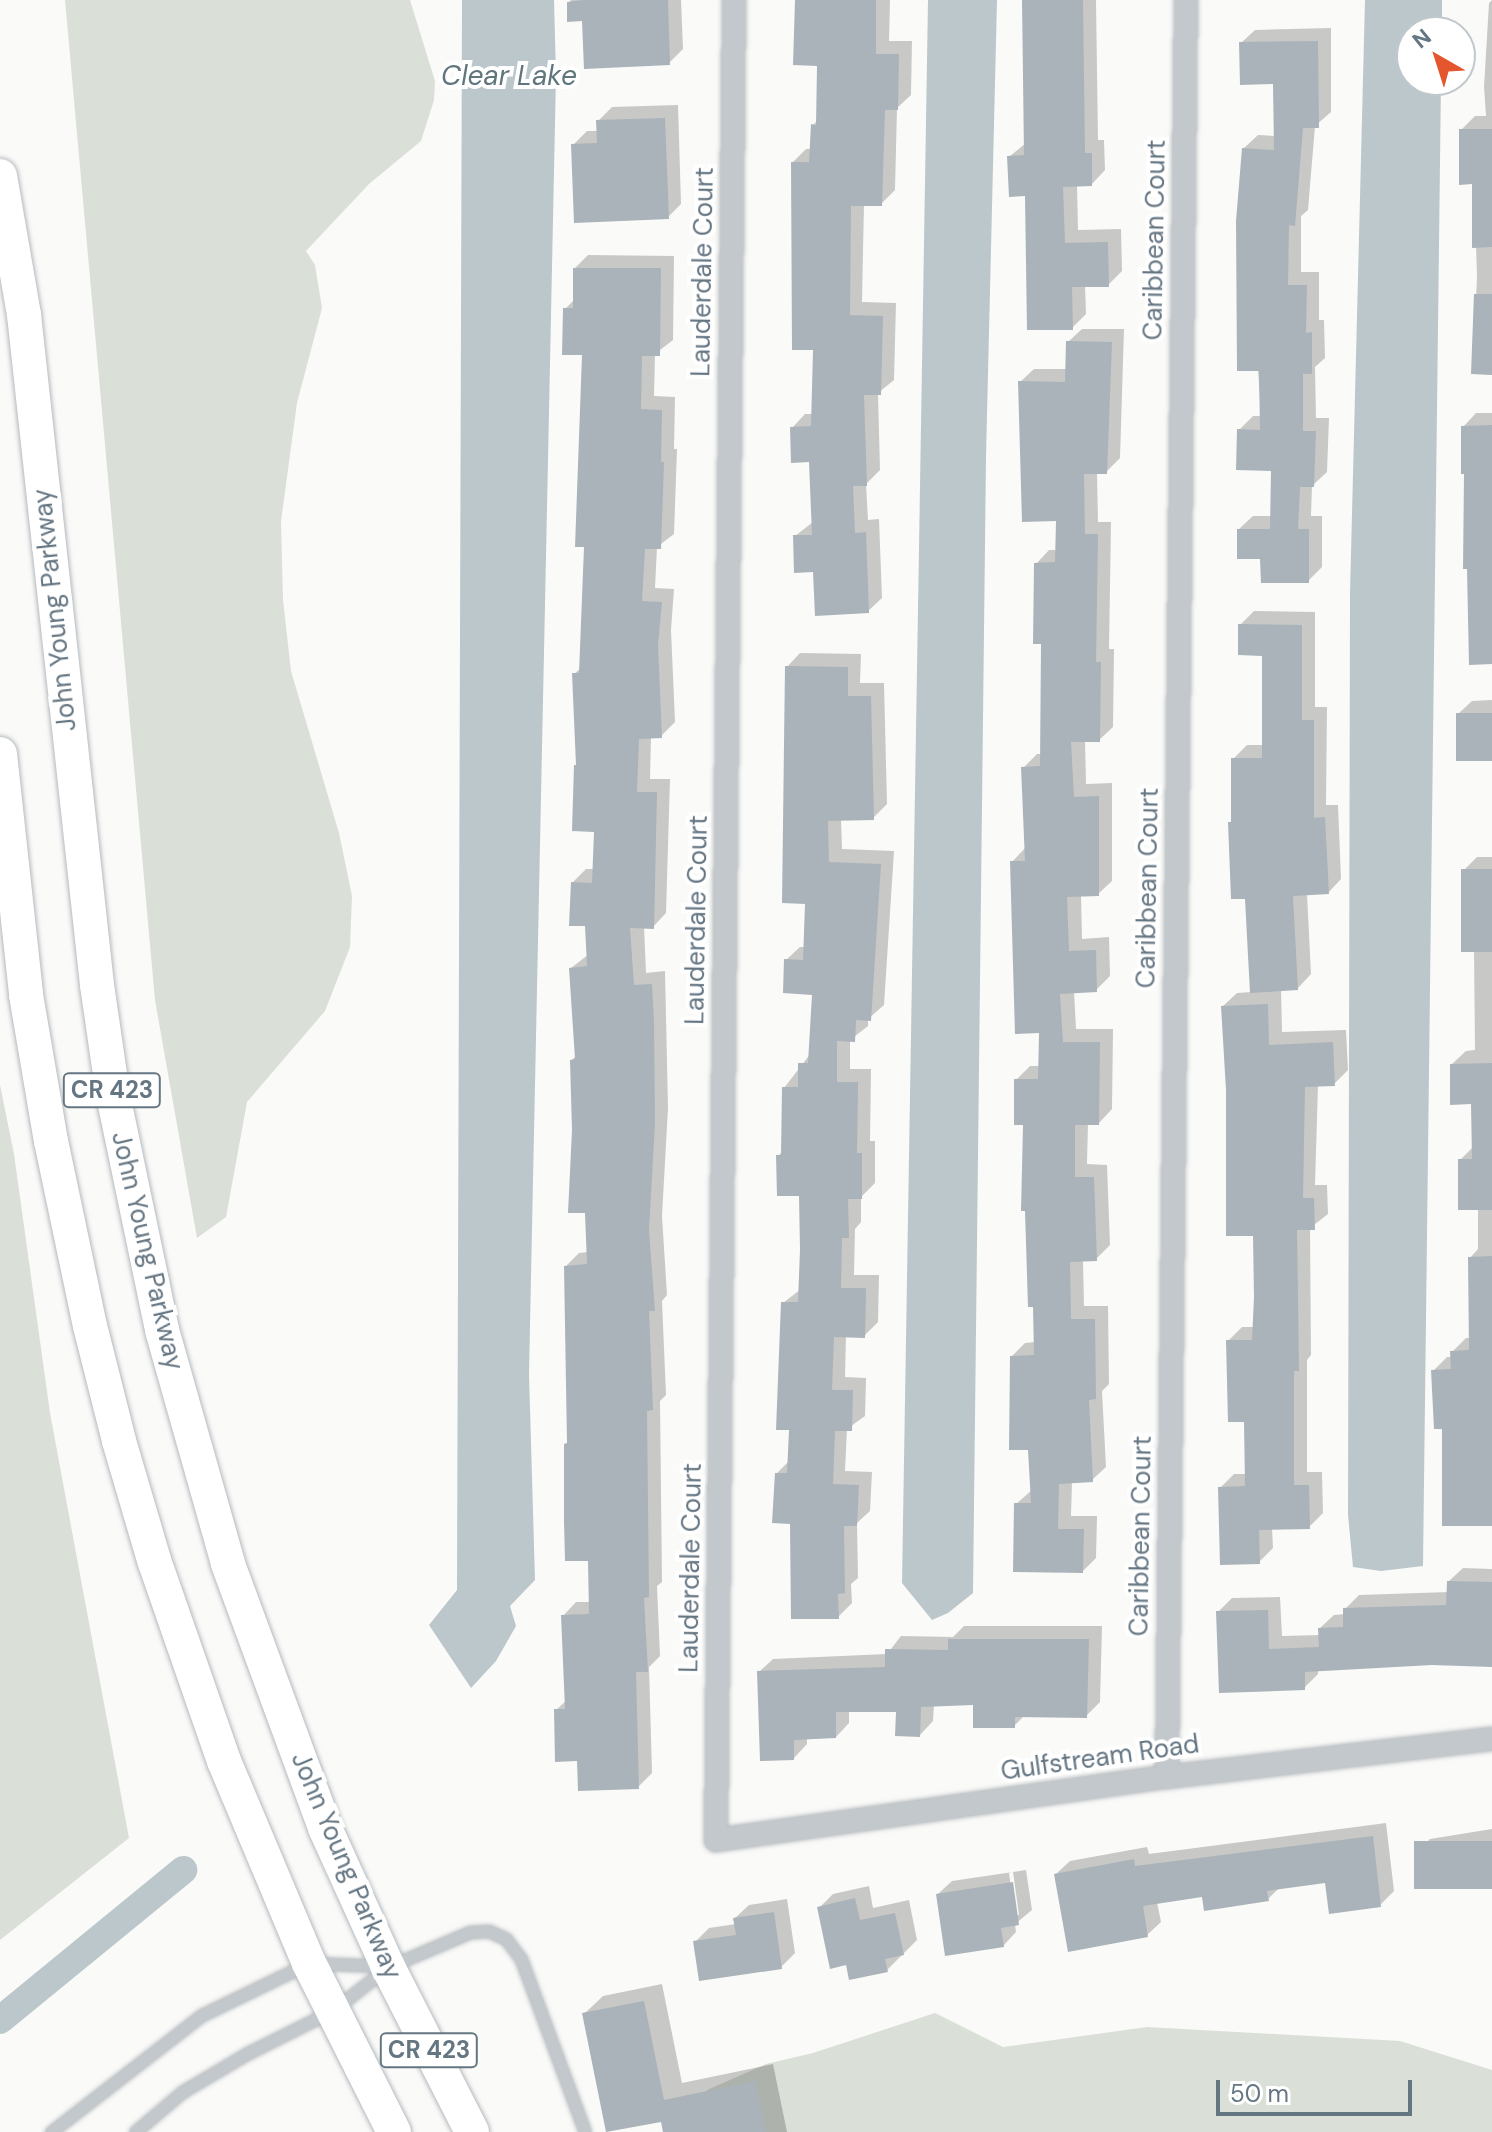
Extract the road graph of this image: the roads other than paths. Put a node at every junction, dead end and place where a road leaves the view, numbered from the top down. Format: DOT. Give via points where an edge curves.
graph roads {
  1 [pos="734,0"];
  2 [pos="1186,0"];
  3 [pos="0,176"];
  4 [pos="0,754"];
  5 [pos="1492,1739"];
  6 [pos="1167,1777"];
  7 [pos="716,1840"];
  8 [pos="309,1963"];
  9 [pos="388,1967"];
  10 [pos="332,2011"];
  11 [pos="51,2132"];
  12 [pos="135,2132"];
  13 [pos="394,2132"];
  14 [pos="472,2132"];
  15 [pos="585,2132"];
  1 -- 7 [label="street, Lauderdale Court"];
  2 -- 6 [label="street, Caribbean Court"];
  3 -- 9 [label="main road, John Young Parkway / CR 423" via="24,315 97,985 138,1225 192,1444 228,1564 325,1828"];
  4 -- 8 [label="main road, CR 423" via="26,995 51,1141 112,1413 186,1657"];
  5 -- 6 [label="street, Gulfstream Road"];
  6 -- 7 [label="street, Gulfstream Road"];
  8 -- 9 [label="lane"];
  8 -- 10 [label="main road, CR 423"];
  8 -- 11 [label="lane" via="202,2015"];
  9 -- 10 [label="lane"];
  9 -- 14 [label="main road, John Young Parkway / CR 423"];
  9 -- 15 [label="lane" via="470,1932 489,1931 506,1939 521,1959"];
  10 -- 12 [label="lane" via="182,2092"];
  10 -- 13 [label="main road, CR 423"];
}
